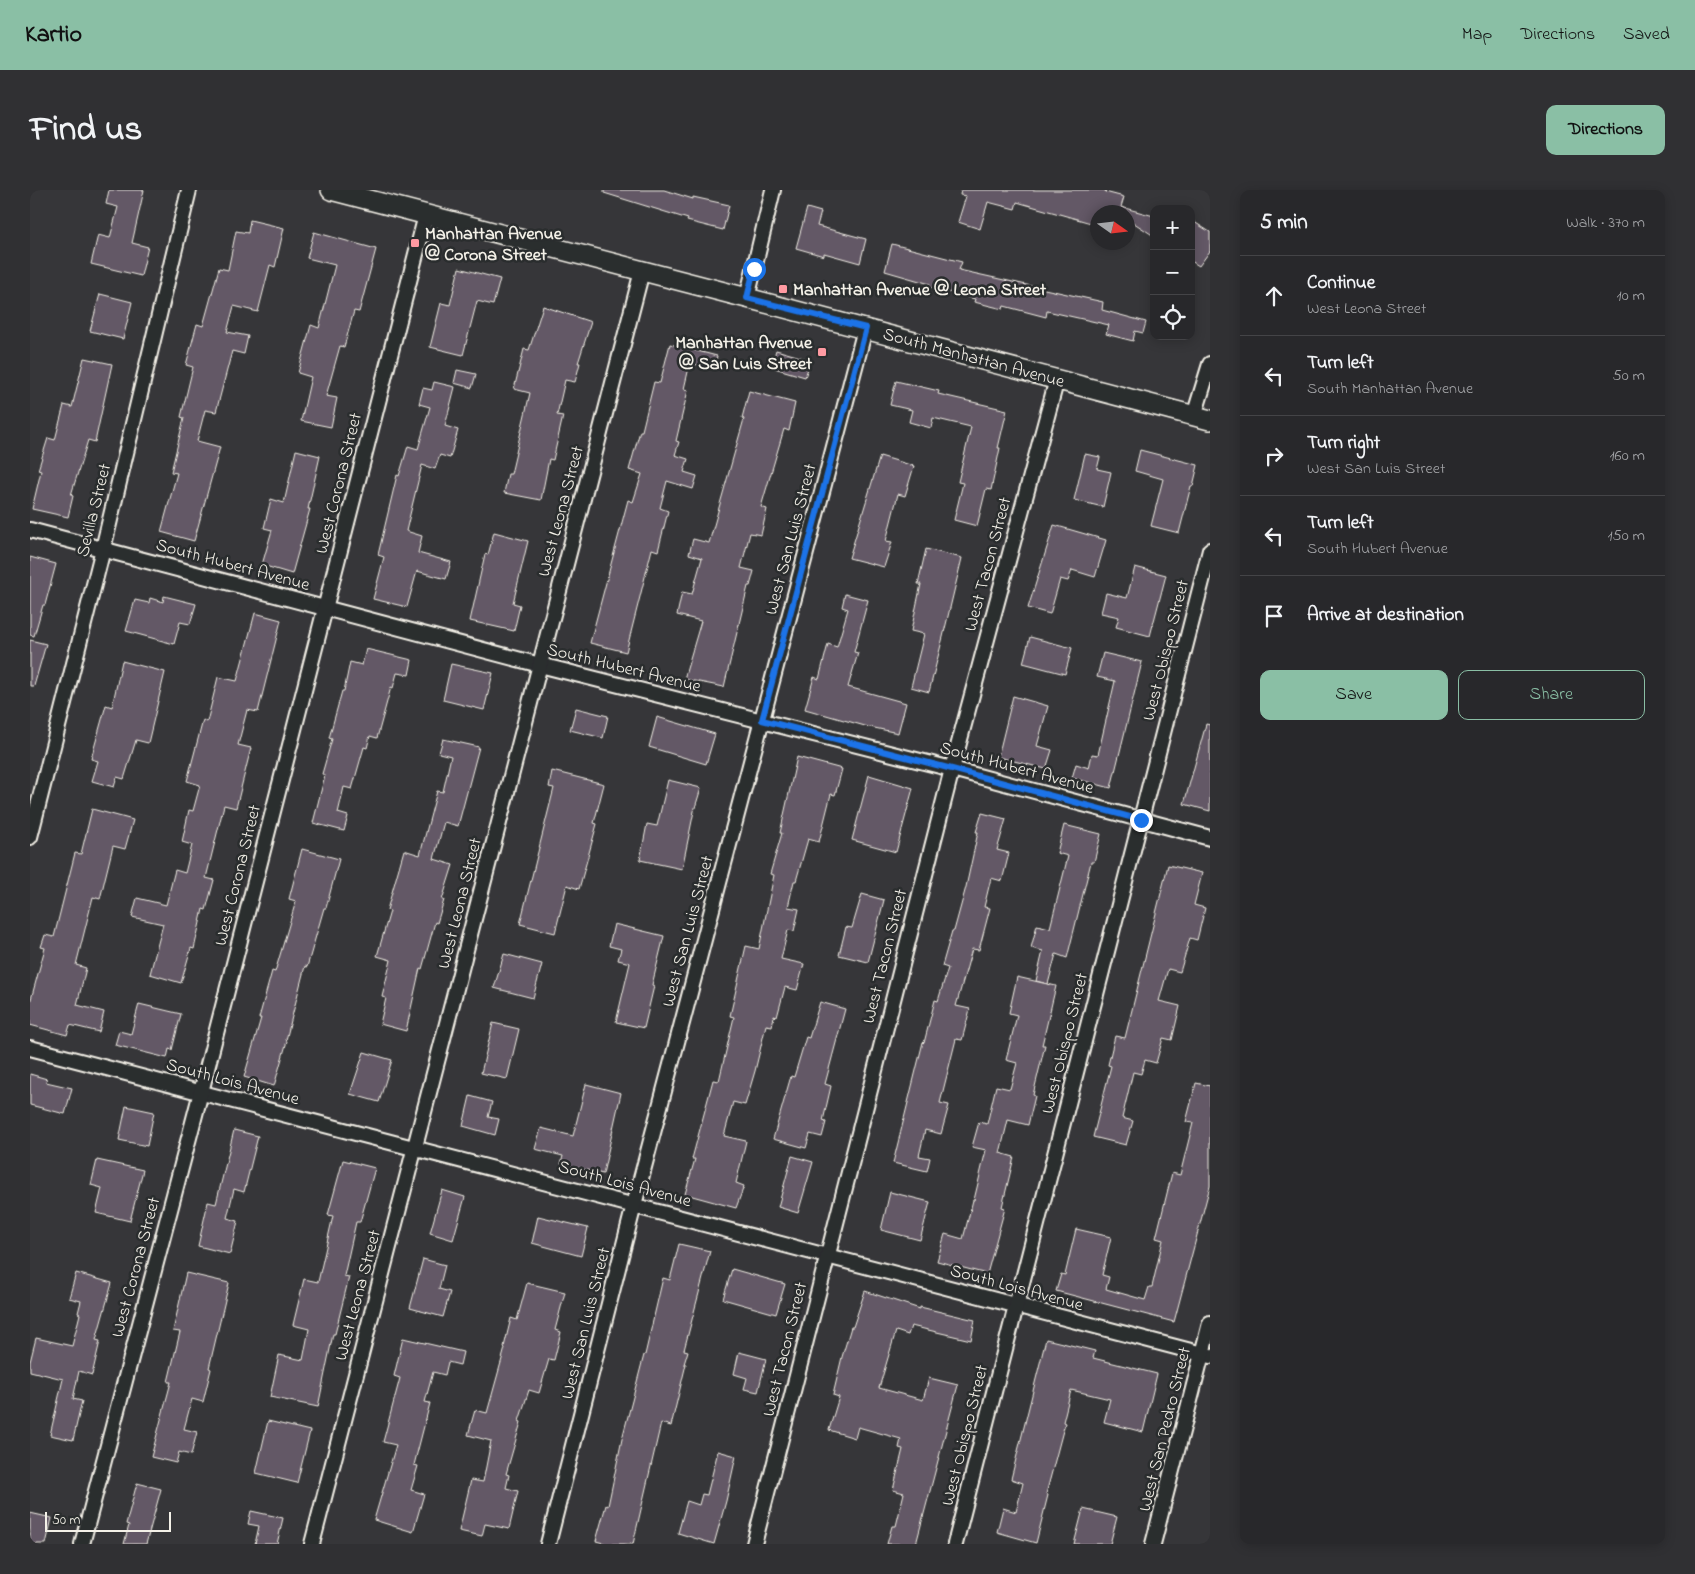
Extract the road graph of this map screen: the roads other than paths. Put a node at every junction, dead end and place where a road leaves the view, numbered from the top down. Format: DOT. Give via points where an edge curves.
graph roads {
  1 [pos="189,190"];
  2 [pos="331,190"];
  3 [pos="773,190"];
  4 [pos="426,215"];
  5 [pos="642,271"];
  6 [pos="747,298"];
  7 [pos="866,328"];
  8 [pos="1210,364"];
  9 [pos="1057,379"];
  10 [pos="1202,418"];
  11 [pos="30,530"];
  12 [pos="103,549"];
  13 [pos="1210,550"];
  14 [pos="325,608"];
  15 [pos="540,665"];
  16 [pos="762,720"];
  17 [pos="952,769"];
  18 [pos="1141,820"];
  19 [pos="30,837"];
  20 [pos="1210,838"];
  21 [pos="30,1048"];
  22 [pos="201,1092"];
  23 [pos="415,1147"];
  24 [pos="634,1205"];
  25 [pos="827,1256"];
  26 [pos="1016,1306"];
  27 [pos="1210,1323"];
  28 [pos="1206,1355"];
  29 [pos="82,1544"];
  30 [pos="312,1544"];
  31 [pos="548,1544"];
  32 [pos="754,1544"];
  33 [pos="955,1544"];
  34 [pos="1153,1544"];
  1 -- 12 [label="street, Sevilla Street"];
  2 -- 4 [label="main road, South Manhattan Avenue"];
  3 -- 6 [label="street"];
  4 -- 5 [label="main road, South Manhattan Avenue"];
  4 -- 14 [label="street, West Corona Street"];
  5 -- 6 [label="main road, South Manhattan Avenue"];
  5 -- 15 [label="street, West Leona Street"];
  6 -- 7 [label="main road, South Manhattan Avenue"];
  7 -- 9 [label="main road, South Manhattan Avenue"];
  7 -- 16 [label="street, West San Luis Street"];
  8 -- 10 [label="street"];
  9 -- 10 [label="main road, South Manhattan Avenue"];
  9 -- 17 [label="street, West Tacon Street"];
  11 -- 12 [label="street, South Hubert Avenue"];
  12 -- 14 [label="street, South Hubert Avenue"];
  12 -- 19 [label="street, Sevilla Street"];
  13 -- 18 [label="street, West Obispo Street"];
  14 -- 15 [label="street, South Hubert Avenue"];
  14 -- 22 [label="street, West Corona Street"];
  15 -- 16 [label="street, South Hubert Avenue"];
  15 -- 23 [label="street, West Leona Street"];
  16 -- 17 [label="street, South Hubert Avenue"];
  16 -- 24 [label="street, West San Luis Street"];
  17 -- 18 [label="street, South Hubert Avenue"];
  17 -- 25 [label="street, West Tacon Street"];
  18 -- 20 [label="street, South Hubert Avenue"];
  18 -- 26 [label="street, West Obispo Street"];
  21 -- 22 [label="street, South Lois Avenue"];
  22 -- 23 [label="street, South Lois Avenue"];
  22 -- 29 [label="street, West Corona Street"];
  23 -- 24 [label="street, South Lois Avenue"];
  23 -- 30 [label="street, West Leona Street"];
  24 -- 25 [label="street, South Lois Avenue"];
  24 -- 31 [label="street, West San Luis Street"];
  25 -- 26 [label="street, South Lois Avenue"];
  25 -- 32 [label="street, West Tacon Street"];
  26 -- 28 [label="street, South Lois Avenue"];
  26 -- 33 [label="street, West Obispo Street"];
  27 -- 28 [label="street, West San Pedro Street"];
  28 -- 34 [label="street, West San Pedro Street"];
}
